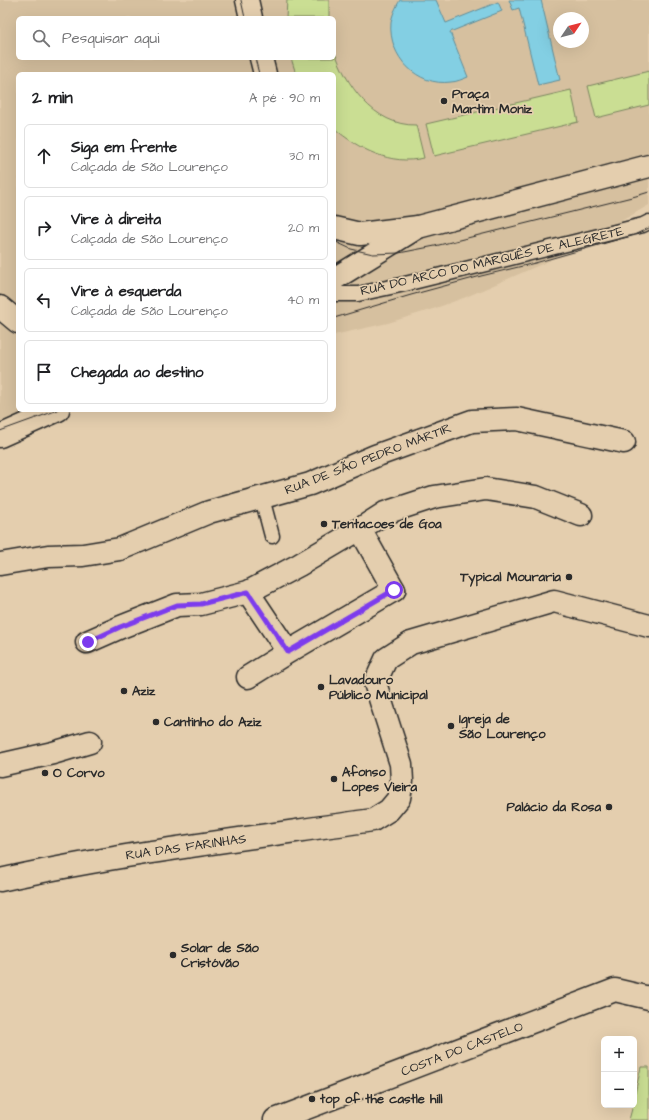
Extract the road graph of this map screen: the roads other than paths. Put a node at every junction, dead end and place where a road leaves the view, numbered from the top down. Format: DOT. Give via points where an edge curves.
graph roads {
  1 [pos="246,0"];
  2 [pos="250,16"];
  3 [pos="262,60"];
  4 [pos="264,72"];
  5 [pos="649,166"];
  6 [pos="649,222"];
  7 [pos="418,227"];
  8 [pos="336,228"];
  9 [pos="336,278"];
  10 [pos="336,294"];
  11 [pos="0,307"];
  12 [pos="16,320"];
  13 [pos="54,412"];
  14 [pos="0,436"];
  15 [pos="624,442"];
  16 [pos="262,498"];
  17 [pos="581,515"];
  18 [pos="360,529"];
  19 [pos="272,536"];
  20 [pos="0,564"];
  21 [pos="248,592"];
  22 [pos="649,626"];
  23 [pos="88,642"];
  24 [pos="288,652"];
  25 [pos="248,677"];
  26 [pos="81,745"];
  27 [pos="0,765"];
  28 [pos="0,880"];
  29 [pos="649,998"];
  30 [pos="275,1120"];
  1 -- 2 [label="street"];
  3 -- 4 [label="street"];
  5 -- 7 [label="street"];
  6 -- 10 [label="lane, RUA DO ARCO DO MARQUÊS DE ALEGRETE" via="406,284 358,294"];
  7 -- 8 [label="street" via="360,234"];
  7 -- 9 [label="street, RUA DO ARCO DO MARQUÊS DE ALEGRETE"];
  11 -- 12 [label="street"];
  13 -- 14 [label="street"];
  15 -- 16 [label="street, RUA DE SÃO PEDRO MÁRTIR" via="517,419 472,421 375,456 310,484"];
  16 -- 19 [label="lane"];
  16 -- 20 [label="street, RUA DE SÃO PEDRO MÁRTIR" via="209,512 120,549"];
  17 -- 18 [label="street" via="536,497 486,489 434,497 385,513"];
  18 -- 21 [label="street"];
  18 -- 24 [label="street" via="394,590"];
  21 -- 23 [label="street" via="201,604 177,605"];
  21 -- 24 [label="street"];
  22 -- 28 [label="street, RUA DAS FARINHAS" via="554,602 411,643 386,659 375,683 401,764 402,781 399,798 389,810 373,820 118,857"];
  24 -- 25 [label="street"];
  26 -- 27 [label="street"];
  29 -- 30 [label="street, COSTA DO CASTELO" via="615,990"];
}
